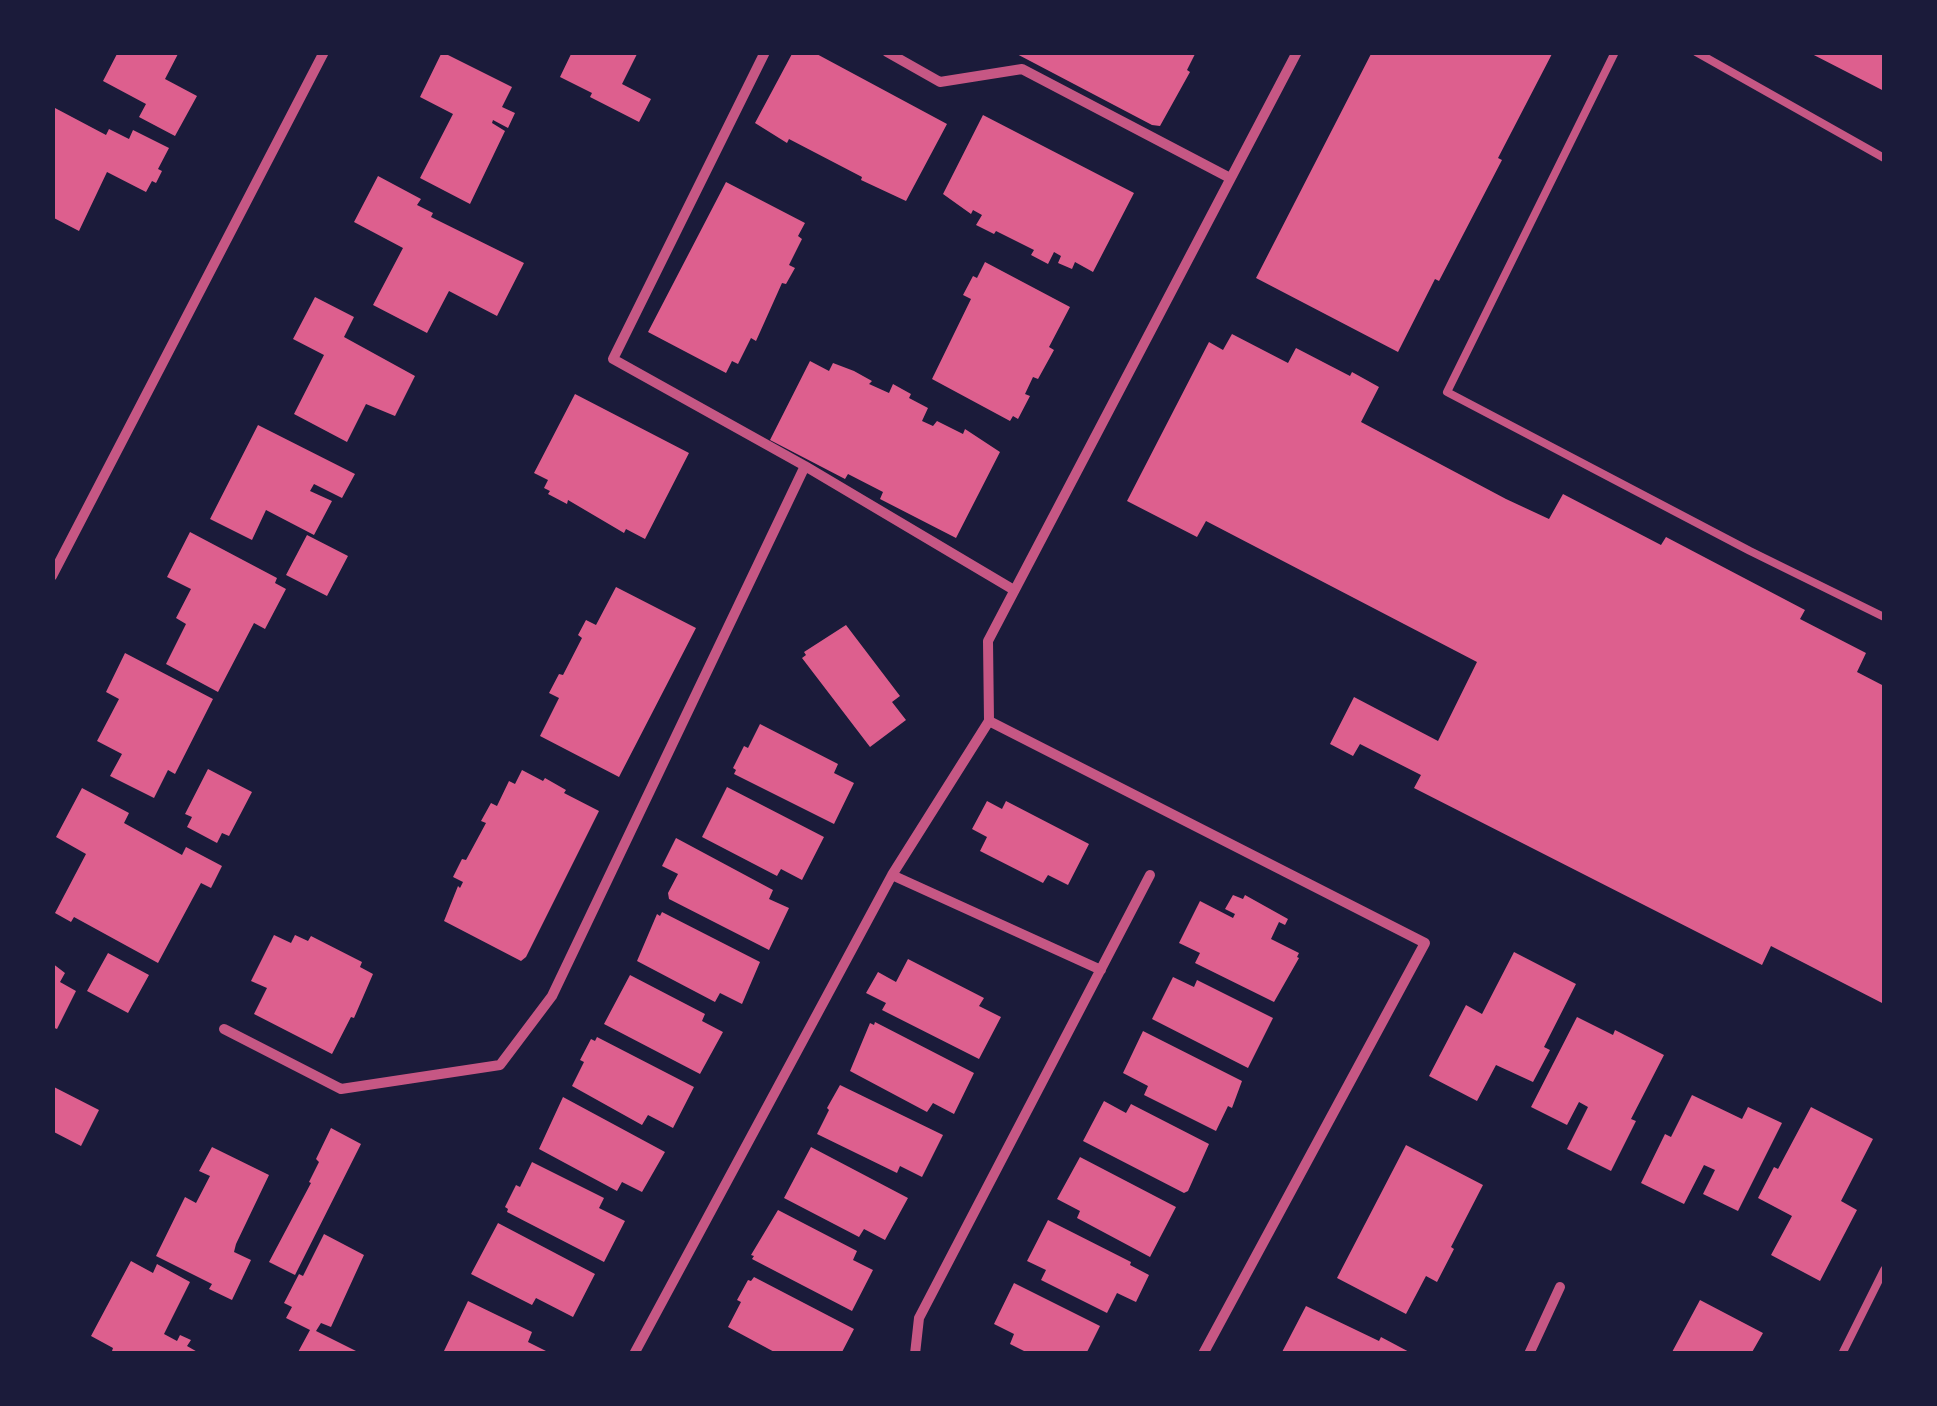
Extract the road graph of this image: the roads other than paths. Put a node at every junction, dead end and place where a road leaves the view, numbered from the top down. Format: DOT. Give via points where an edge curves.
graph roads {
  1 [pos="324,52"];
  2 [pos="765,52"];
  3 [pos="888,52"];
  4 [pos="1298,52"];
  5 [pos="1615,52"];
  6 [pos="1696,52"];
  7 [pos="1884,158"];
  8 [pos="1230,178"];
  9 [pos="805,466"];
  10 [pos="52,576"];
  11 [pos="1014,590"];
  12 [pos="1884,617"];
  13 [pos="990,721"];
  14 [pos="892,875"];
  15 [pos="1150,876"];
  16 [pos="1101,970"];
  17 [pos="224,1028"];
  18 [pos="1884,1270"];
  19 [pos="1560,1287"];
  20 [pos="634,1354"];
  21 [pos="915,1354"];
  22 [pos="1203,1354"];
  23 [pos="1528,1354"];
  24 [pos="1842,1354"];
  1 -- 10 [label="street"];
  2 -- 9 [label="street" via="613,359"];
  3 -- 8 [label="street" via="940,82 1022,69"];
  4 -- 8 [label="street"];
  5 -- 12 [label="lane" via="1446,392"];
  6 -- 7 [label="lane"];
  8 -- 11 [label="street"];
  9 -- 11 [label="street"];
  9 -- 17 [label="street" via="552,996 500,1065 342,1089"];
  11 -- 13 [label="street" via="988,641"];
  13 -- 14 [label="street"];
  13 -- 22 [label="street" via="1425,943"];
  14 -- 16 [label="street"];
  14 -- 20 [label="street"];
  15 -- 16 [label="street"];
  16 -- 21 [label="street" via="918,1318"];
  18 -- 24 [label="lane"];
  19 -- 23 [label="street"];
}
